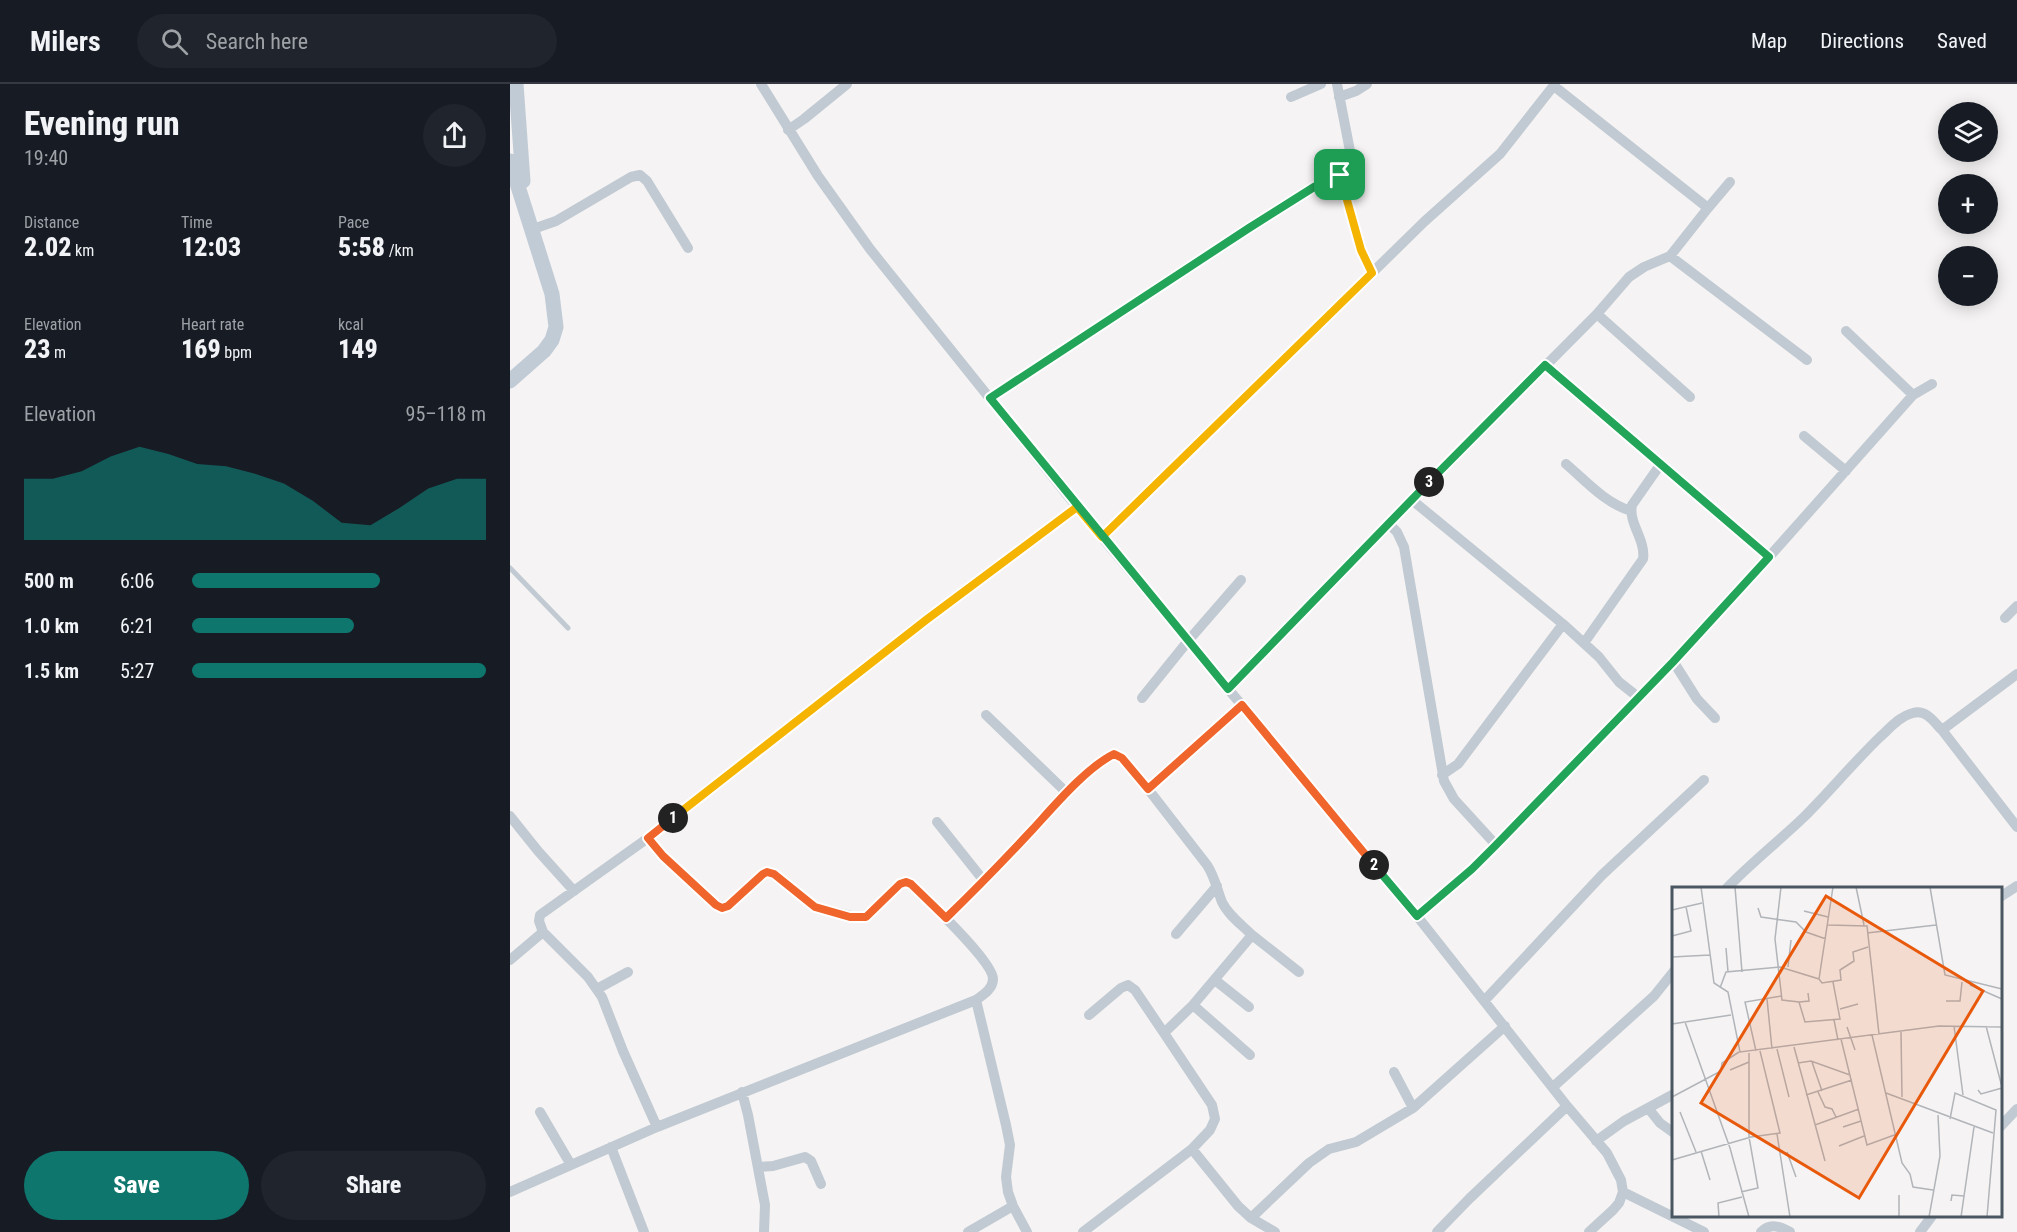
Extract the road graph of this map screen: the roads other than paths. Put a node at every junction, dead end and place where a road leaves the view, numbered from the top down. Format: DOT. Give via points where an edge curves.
graph roads {
  1 [pos="516,84"];
  2 [pos="761,84"];
  3 [pos="847,84"];
  4 [pos="1321,84"];
  5 [pos="1337,84"];
  6 [pos="1367,84"];
  7 [pos="1554,85"];
  8 [pos="1291,97"];
  9 [pos="1339,97"];
  10 [pos="788,130"];
  11 [pos="510,161"];
  12 [pos="1340,175"];
  13 [pos="1730,182"];
  14 [pos="525,202"];
  15 [pos="1708,208"];
  16 [pos="533,230"];
  17 [pos="688,248"];
  18 [pos="1670,256"];
  19 [pos="1372,273"];
  20 [pos="1598,314"];
  21 [pos="1846,331"];
  22 [pos="1807,360"];
  23 [pos="1545,365"];
  24 [pos="510,381"];
  25 [pos="1932,384"];
  26 [pos="1913,395"];
  27 [pos="1690,397"];
  28 [pos="990,398"];
  29 [pos="1804,436"];
  30 [pos="1566,464"];
  31 [pos="1660,465"];
  32 [pos="1846,471"];
  33 [pos="1412,500"];
  34 [pos="1077,507"];
  35 [pos="1630,511"];
  36 [pos="1389,524"];
  37 [pos="1102,537"];
  38 [pos="1769,557"];
  39 [pos="510,568"];
  40 [pos="1241,580"];
  41 [pos="2017,606"];
  42 [pos="2005,618"];
  43 [pos="1563,624"];
  44 [pos="568,627"];
  45 [pos="1188,641"];
  46 [pos="1584,643"];
  47 [pos="1673,662"];
  48 [pos="2017,674"];
  49 [pos="1228,689"];
  50 [pos="1142,698"];
  51 [pos="1638,698"];
  52 [pos="1242,705"];
  53 [pos="986,715"];
  54 [pos="1715,718"];
  55 [pos="1942,730"];
  56 [pos="1442,775"];
  57 [pos="1704,780"];
  58 [pos="1148,789"];
  59 [pos="1067,793"];
  60 [pos="510,816"];
  61 [pos="937,822"];
  62 [pos="2017,827"];
  63 [pos="648,838"];
  64 [pos="1496,845"];
  65 [pos="984,881"];
  66 [pos="1217,886"];
  67 [pos="2017,886"];
  68 [pos="1728,887"];
  69 [pos="574,891"];
  70 [pos="2002,896"];
  71 [pos="1417,916"];
  72 [pos="946,918"];
  73 [pos="543,932"];
  74 [pos="1176,933"];
  75 [pos="1252,935"];
  76 [pos="510,960"];
  77 [pos="628,972"];
  78 [pos="1299,972"];
  79 [pos="1672,974"];
  80 [pos="1215,980"];
  81 [pos="597,989"];
  82 [pos="976,1000"];
  83 [pos="1485,1000"];
  84 [pos="1193,1005"];
  85 [pos="1249,1006"];
  86 [pos="1089,1015"];
  87 [pos="1505,1026"];
  88 [pos="1164,1033"];
  89 [pos="1250,1055"];
  90 [pos="1394,1072"];
  91 [pos="1553,1087"];
  92 [pos="742,1092"];
  93 [pos="1672,1095"];
  94 [pos="1567,1106"];
  95 [pos="1413,1108"];
  96 [pos="1647,1108"];
  97 [pos="2017,1109"];
  98 [pos="540,1112"];
  99 [pos="2002,1126"];
  100 [pos="657,1127"];
  101 [pos="1672,1132"];
  102 [pos="1596,1141"];
  103 [pos="611,1148"];
  104 [pos="1192,1149"];
  105 [pos="571,1165"];
  106 [pos="758,1167"];
  107 [pos="821,1184"];
  108 [pos="510,1192"];
  109 [pos="1623,1192"];
  110 [pos="1013,1206"];
  111 [pos="1672,1216"];
  112 [pos="1674,1217"];
  113 [pos="1931,1217"];
  114 [pos="1251,1218"];
  115 [pos="644,1232"];
  116 [pos="764,1232"];
  117 [pos="968,1232"];
  118 [pos="1027,1232"];
  119 [pos="1083,1232"];
  120 [pos="1275,1232"];
  121 [pos="1437,1232"];
  122 [pos="1589,1232"];
  123 [pos="1704,1232"];
  124 [pos="1761,1232"];
  125 [pos="1790,1232"];
  126 [pos="1920,1232"];
  1 -- 14 [label="street"];
  2 -- 10 [label="street"];
  3 -- 10 [label="street"];
  4 -- 8 [label="street"];
  5 -- 9 [label="street"];
  6 -- 9 [label="street"];
  7 -- 15 [label="street"];
  7 -- 19 [label="street" via="1500,154"];
  9 -- 12 [label="street" via="1350,156 1350,165"];
  10 -- 28 [label="street" via="841,211"];
  11 -- 14 [label="street"];
  12 -- 19 [label="street" via="1361,250"];
  12 -- 28 [label="street" via="1274,212"];
  13 -- 15 [label="street"];
  14 -- 16 [label="street"];
  15 -- 18 [label="street"];
  16 -- 17 [label="street" via="556,222 640,175"];
  16 -- 24 [label="street" via="552,294 556,327 544,351"];
  18 -- 20 [label="street" via="1629,277"];
  18 -- 22 [label="street"];
  19 -- 37 [label="street"];
  20 -- 23 [label="street"];
  20 -- 27 [label="street"];
  21 -- 26 [label="street"];
  23 -- 31 [label="street"];
  23 -- 33 [label="street"];
  25 -- 26 [label="street"];
  26 -- 32 [label="street"];
  28 -- 34 [label="street"];
  29 -- 32 [label="street"];
  30 -- 35 [label="street" via="1608,500"];
  31 -- 35 [label="street"];
  31 -- 38 [label="street"];
  32 -- 38 [label="street"];
  33 -- 36 [label="street"];
  33 -- 43 [label="street"];
  34 -- 37 [label="street"];
  34 -- 63 [label="street"];
  35 -- 46 [label="street" via="1645,552 1643,559"];
  36 -- 49 [label="street"];
  36 -- 56 [label="street" via="1404,547"];
  37 -- 45 [label="street"];
  38 -- 47 [label="street"];
  39 -- 44 [label="lane"];
  40 -- 45 [label="street"];
  41 -- 42 [label="street"];
  43 -- 46 [label="street"];
  43 -- 56 [label="street" via="1458,764"];
  45 -- 49 [label="street"];
  45 -- 50 [label="street"];
  46 -- 51 [label="street" via="1618,682"];
  47 -- 51 [label="street"];
  47 -- 54 [label="street"];
  48 -- 55 [label="street"];
  49 -- 52 [label="street"];
  51 -- 64 [label="street"];
  52 -- 58 [label="street"];
  52 -- 71 [label="street"];
  53 -- 59 [label="street"];
  55 -- 62 [label="street"];
  55 -- 68 [label="street" via="1924,713 1914,712 1888,729 1804,817"];
  56 -- 64 [label="street" via="1454,799"];
  57 -- 83 [label="street" via="1602,875"];
  58 -- 59 [label="street" via="1114,754"];
  58 -- 66 [label="street" via="1207,865"];
  59 -- 65 [label="street"];
  60 -- 69 [label="street"];
  61 -- 65 [label="street"];
  63 -- 69 [label="street"];
  63 -- 72 [label="street" via="722,908 767,872 815,907 860,918 906,882"];
  64 -- 71 [label="street"];
  65 -- 72 [label="street"];
  66 -- 74 [label="street"];
  66 -- 75 [label="street" via="1228,911"];
  67 -- 70 [label="street"];
  69 -- 73 [label="street" via="540,915"];
  71 -- 83 [label="street"];
  72 -- 82 [label="street" via="992,972 990,990"];
  73 -- 76 [label="street"];
  73 -- 81 [label="street"];
  75 -- 78 [label="street"];
  75 -- 80 [label="street"];
  77 -- 81 [label="street"];
  79 -- 91 [label="street" via="1654,996"];
  80 -- 84 [label="street"];
  80 -- 85 [label="street"];
  81 -- 100 [label="street"];
  82 -- 92 [label="street"];
  82 -- 110 [label="street" via="1010,1145 1006,1177"];
  83 -- 87 [label="street"];
  84 -- 88 [label="street"];
  84 -- 89 [label="street"];
  86 -- 88 [label="street" via="1128,985"];
  87 -- 91 [label="street"];
  87 -- 95 [label="street"];
  88 -- 104 [label="street" via="1212,1105 1215,1119"];
  90 -- 95 [label="street"];
  91 -- 94 [label="street"];
  92 -- 100 [label="street"];
  92 -- 106 [label="street"];
  93 -- 96 [label="street"];
  94 -- 102 [label="street"];
  94 -- 121 [label="street"];
  95 -- 114 [label="street" via="1356,1142 1329,1149"];
  96 -- 101 [label="street"];
  96 -- 102 [label="street"];
  97 -- 99 [label="street"];
  98 -- 105 [label="street"];
  100 -- 103 [label="street"];
  102 -- 109 [label="street" via="1613,1164"];
  103 -- 105 [label="street"];
  103 -- 115 [label="street"];
  104 -- 114 [label="street"];
  104 -- 119 [label="street"];
  105 -- 108 [label="street"];
  106 -- 107 [label="street" via="805,1157 811,1161"];
  106 -- 116 [label="street" via="765,1205"];
  109 -- 111 [label="street"];
  109 -- 122 [label="street" via="1613,1210"];
  110 -- 117 [label="street"];
  110 -- 118 [label="street"];
  112 -- 123 [label="street"];
  113 -- 126 [label="street"];
  114 -- 120 [label="street"];
  124 -- 125 [label="street" via="1774,1226"];
}
